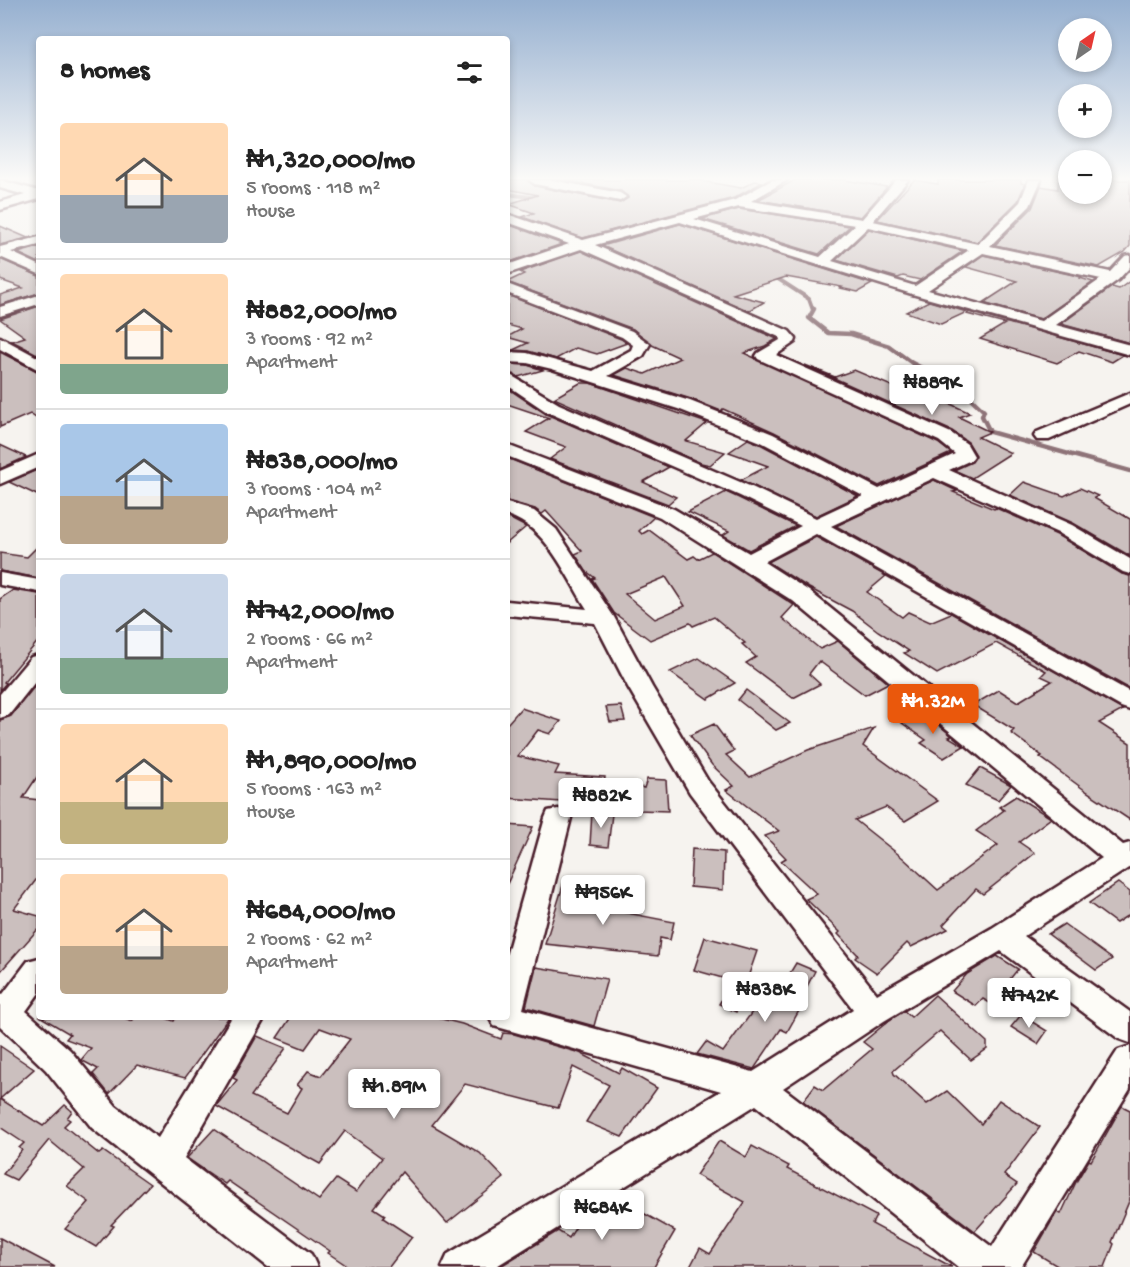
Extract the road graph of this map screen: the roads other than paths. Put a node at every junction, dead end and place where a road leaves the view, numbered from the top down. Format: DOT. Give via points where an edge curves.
graph roads {
  1 [pos="568,239"];
  2 [pos="600,239"];
  3 [pos="748,239"];
  4 [pos="848,239"];
  5 [pos="937,239"];
  6 [pos="991,239"];
  7 [pos="36,242"];
  8 [pos="582,244"];
  9 [pos="981,249"];
  10 [pos="0,252"];
  11 [pos="1130,259"];
  12 [pos="823,262"];
  13 [pos="36,269"];
  14 [pos="510,269"];
  15 [pos="1113,277"];
  16 [pos="510,289"];
  17 [pos="917,291"];
  18 [pos="36,300"];
  19 [pos="0,312"];
  20 [pos="1044,326"];
  21 [pos="0,342"];
  22 [pos="1130,350"];
  23 [pos="510,357"];
  24 [pos="36,362"];
  25 [pos="595,377"];
  26 [pos="510,380"];
  27 [pos="1130,398"];
  28 [pos="1044,436"];
  29 [pos="510,451"];
  30 [pos="36,461"];
  31 [pos="933,470"];
  32 [pos="0,478"];
  33 [pos="876,496"];
  34 [pos="510,510"];
  35 [pos="816,526"];
  36 [pos="749,562"];
  37 [pos="1130,568"];
  38 [pos="20,583"];
  39 [pos="0,594"];
  40 [pos="510,608"];
  41 [pos="603,617"];
  42 [pos="36,666"];
  43 [pos="1130,702"];
  44 [pos="0,710"];
  45 [pos="558,818"];
  46 [pos="1125,855"];
  47 [pos="1002,936"];
  48 [pos="36,973"];
  49 [pos="510,994"];
  50 [pos="4,1009"];
  51 [pos="873,1012"];
  52 [pos="510,1018"];
  53 [pos="247,1020"];
  54 [pos="1130,1030"];
  55 [pos="1130,1060"];
  56 [pos="757,1087"];
  57 [pos="162,1164"];
  58 [pos="298,1267"];
  59 [pos="461,1267"];
  60 [pos="988,1267"];
  61 [pos="1000,1267"];
  1 -- 8 [label="street"];
  2 -- 8 [label="street"];
  3 -- 12 [label="street"];
  4 -- 12 [label="street"];
  5 -- 9 [label="street"];
  6 -- 9 [label="street"];
  7 -- 10 [label="street"];
  8 -- 14 [label="street"];
  8 -- 31 [label="street" via="784,334 787,342 764,356 945,437 961,448 964,456"];
  9 -- 15 [label="street"];
  9 -- 17 [label="street"];
  10 -- 13 [label="street"];
  11 -- 15 [label="street"];
  12 -- 17 [label="street"];
  15 -- 20 [label="street"];
  16 -- 25 [label="street" via="627,334 642,344 637,353"];
  17 -- 20 [label="street"];
  18 -- 19 [label="street"];
  20 -- 22 [label="street"];
  21 -- 24 [label="street"];
  23 -- 25 [label="street" via="527,358"];
  25 -- 33 [label="street" via="684,405 767,438"];
  26 -- 35 [label="street" via="553,408"];
  27 -- 28 [label="street"];
  29 -- 36 [label="street" via="667,513"];
  30 -- 32 [label="street"];
  31 -- 33 [label="street"];
  31 -- 37 [label="street" via="1065,529"];
  33 -- 35 [label="street"];
  34 -- 41 [label="street" via="527,515 549,532"];
  35 -- 36 [label="street"];
  35 -- 43 [label="street"];
  36 -- 46 [label="street" via="801,596"];
  38 -- 39 [label="street"];
  40 -- 41 [label="street"];
  41 -- 51 [label="street" via="699,787"];
  42 -- 44 [label="street"];
  45 -- 49 [label="street"];
  46 -- 47 [label="street"];
  47 -- 51 [label="street"];
  47 -- 54 [label="street"];
  48 -- 50 [label="street"];
  50 -- 57 [label="street" via="58,1060 104,1117"];
  51 -- 56 [label="street"];
  52 -- 56 [label="street"];
  53 -- 57 [label="street"];
  55 -- 61 [label="street"];
  56 -- 59 [label="street"];
  56 -- 60 [label="street"];
  57 -- 58 [label="street"];
}
